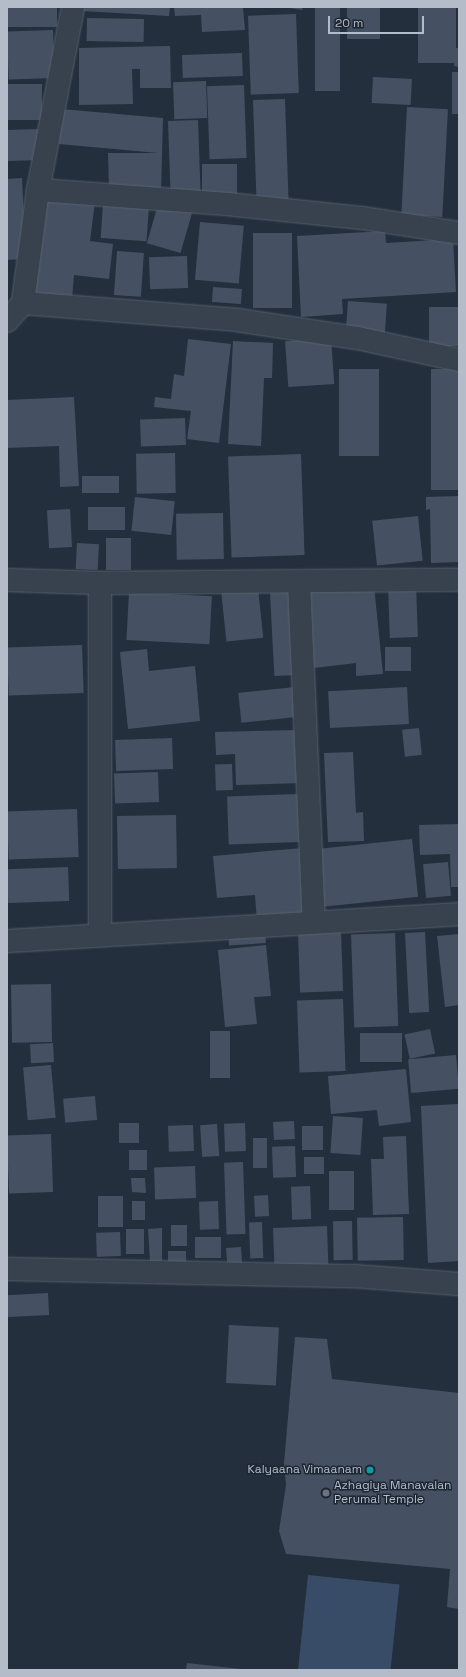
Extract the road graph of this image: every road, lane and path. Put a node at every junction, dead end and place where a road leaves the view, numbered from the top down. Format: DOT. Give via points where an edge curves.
graph roads {
  1 [pos="73,7"];
  2 [pos="38,190"];
  3 [pos="459,233"];
  4 [pos="15,304"];
  5 [pos="7,321"];
  6 [pos="459,360"];
  7 [pos="7,580"];
  8 [pos="459,580"];
  9 [pos="299,582"];
  10 [pos="100,583"];
  11 [pos="459,914"];
  12 [pos="314,922"];
  13 [pos="100,935"];
  14 [pos="7,941"];
  15 [pos="7,1269"];
  16 [pos="459,1284"];
  1 -- 2 [label="street"];
  2 -- 3 [label="street" via="227,204 363,218"];
  2 -- 4 [label="street"];
  4 -- 5 [label="street"];
  4 -- 6 [label="street" via="237,320 358,338"];
  7 -- 10 [label="street"];
  8 -- 9 [label="street"];
  9 -- 10 [label="street"];
  9 -- 12 [label="street"];
  10 -- 13 [label="street"];
  11 -- 12 [label="street"];
  12 -- 13 [label="street"];
  13 -- 14 [label="street"];
  15 -- 16 [label="street" via="354,1276"];
}
